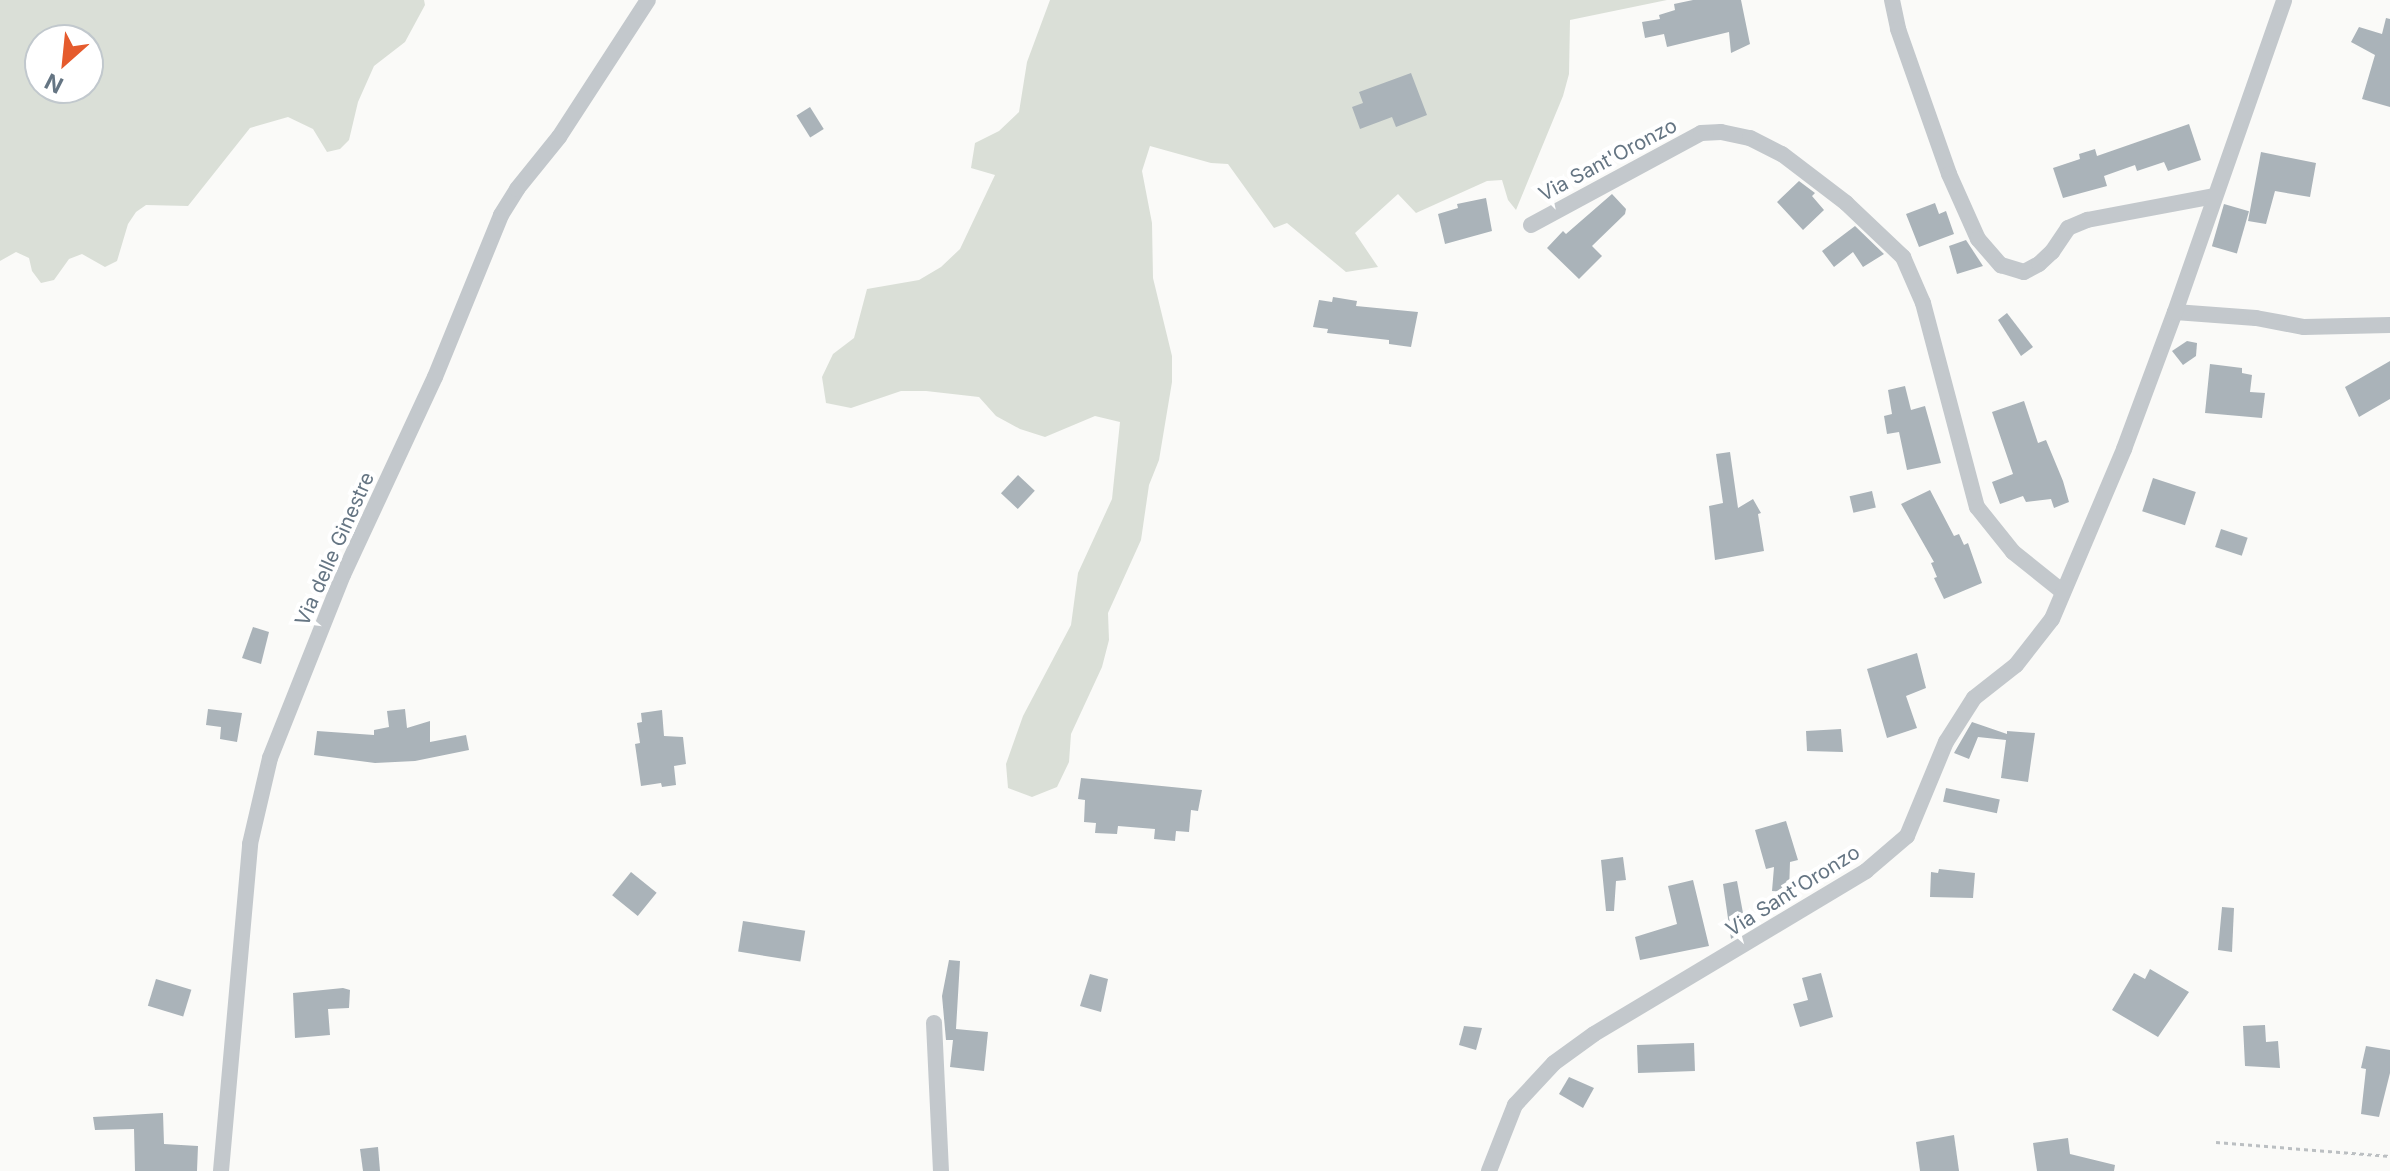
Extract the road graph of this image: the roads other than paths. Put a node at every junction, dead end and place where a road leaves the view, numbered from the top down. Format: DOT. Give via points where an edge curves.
graph roads {
  1 [pos="648,0"];
  2 [pos="1892,0"];
  3 [pos="2284,0"];
  4 [pos="2214,196"];
  5 [pos="1531,225"];
  6 [pos="2175,312"];
  7 [pos="2390,325"];
  8 [pos="2063,592"];
  9 [pos="934,1023"];
  10 [pos="221,1171"];
  11 [pos="941,1171"];
  12 [pos="1489,1171"];
  1 -- 10 [label="street, Via delle Ginestre" via="501,215 435,377 343,575 270,758 250,844"];
  2 -- 4 [label="street" via="1949,174 1978,239 2001,265 2024,272 2052,252 2068,228 2087,220"];
  3 -- 4 [label="street, Via Sant'Oronzo"];
  4 -- 6 [label="street, Via Sant'Oronzo"];
  5 -- 8 [label="street, Via Sant'Oronzo" via="1701,133 1750,138 1782,154 1846,203 1903,257 1947,381 1977,507 2013,552"];
  6 -- 7 [label="street" via="2304,327"];
  6 -- 8 [label="street, Via Sant'Oronzo"];
  8 -- 12 [label="street, Via Sant'Oronzo" via="2037,640 2016,665 1974,698 1946,742 1907,836 1854,878 1554,1063 1515,1105"];
  9 -- 11 [label="street"];
}
